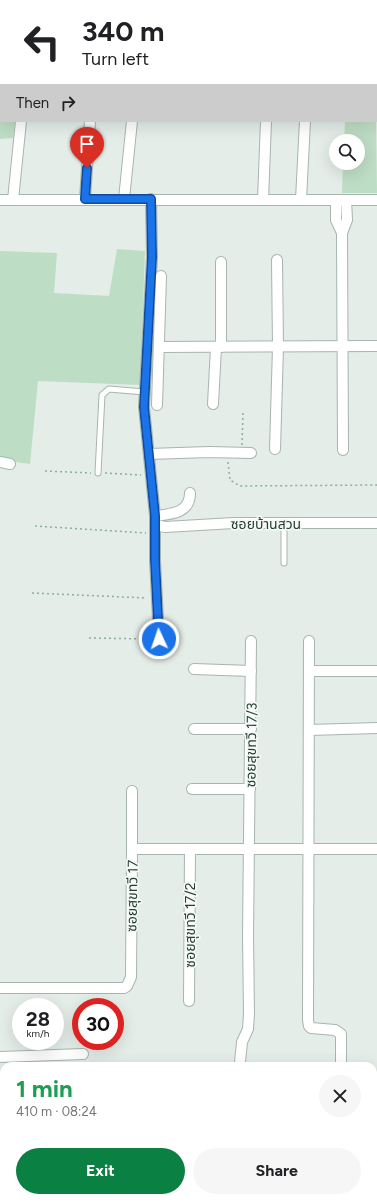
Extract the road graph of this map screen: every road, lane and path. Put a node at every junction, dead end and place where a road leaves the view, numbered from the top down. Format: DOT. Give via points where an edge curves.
graph roads {
  1 [pos="22,122"];
  2 [pos="90,122"];
  3 [pos="132,122"];
  4 [pos="266,122"];
  5 [pos="305,122"];
  6 [pos="85,199"];
  7 [pos="124,199"];
  8 [pos="151,199"];
  9 [pos="0,200"];
  10 [pos="13,200"];
  11 [pos="263,200"];
  12 [pos="302,200"];
  13 [pos="341,200"];
  14 [pos="377,200"];
  15 [pos="277,260"];
  16 [pos="221,262"];
  17 [pos="160,276"];
  18 [pos="343,346"];
  19 [pos="377,346"];
  20 [pos="159,347"];
  21 [pos="218,347"];
  22 [pos="278,347"];
  23 [pos="144,392"];
  24 [pos="213,404"];
  25 [pos="157,405"];
  26 [pos="243,412"];
  27 [pos="276,449"];
  28 [pos="343,450"];
  29 [pos="226,452"];
  30 [pos="246,453"];
  31 [pos="149,454"];
  32 [pos="98,473"];
  33 [pos="377,485"];
  34 [pos="190,493"];
  35 [pos="377,523"];
  36 [pos="284,524"];
  37 [pos="156,525"];
  38 [pos="35,526"];
  39 [pos="284,563"];
  40 [pos="32,593"];
  41 [pos="157,599"];
  42 [pos="89,638"];
  43 [pos="159,639"];
  44 [pos="251,641"];
  45 [pos="309,641"];
  46 [pos="194,669"];
  47 [pos="377,670"];
  48 [pos="251,671"];
  49 [pos="310,671"];
  50 [pos="377,728"];
  51 [pos="194,729"];
  52 [pos="251,730"];
  53 [pos="309,730"];
  54 [pos="192,789"];
  55 [pos="250,789"];
  56 [pos="132,791"];
  57 [pos="250,848"];
  58 [pos="132,849"];
  59 [pos="190,849"];
  60 [pos="308,849"];
  61 [pos="377,849"];
  62 [pos="0,988"];
  63 [pos="189,1002"];
  64 [pos="82,1054"];
  65 [pos="0,1057"];
  66 [pos="240,1062"];
  67 [pos="342,1062"];
  1 -- 10 [label="street"];
  2 -- 6 [label="street"];
  3 -- 7 [label="street"];
  4 -- 11 [label="street"];
  5 -- 12 [label="street"];
  6 -- 7 [label="street"];
  6 -- 10 [label="street"];
  7 -- 8 [label="street"];
  8 -- 11 [label="street"];
  8 -- 23 [label="street" via="152,257"];
  9 -- 10 [label="street"];
  11 -- 12 [label="street"];
  12 -- 13 [label="street"];
  13 -- 14 [label="street"];
  13 -- 18 [label="street" via="336,220 342,233"];
  15 -- 22 [label="street"];
  16 -- 21 [label="street"];
  17 -- 20 [label="street"];
  18 -- 19 [label="street"];
  18 -- 22 [label="street"];
  18 -- 28 [label="street"];
  20 -- 21 [label="street"];
  20 -- 25 [label="street"];
  21 -- 22 [label="street"];
  21 -- 24 [label="street"];
  22 -- 27 [label="street"];
  23 -- 31 [label="street" via="144,421"];
  23 -- 32 [label="lane" via="109,389 102,395"];
  26 -- 30 [label="path"];
  29 -- 30 [label="street"];
  29 -- 31 [label="street"];
  29 -- 33 [label="path" via="230,480 240,486"];
  31 -- 37 [label="street"];
  34 -- 37 [label="street" via="190,501 186,507"];
  35 -- 36 [label="street, ซอยบ้านสวน"];
  36 -- 37 [label="street, ซอยบ้านสวน" via="234,523 165,528"];
  36 -- 39 [label="lane"];
  37 -- 38 [label="path"];
  37 -- 41 [label="street"];
  40 -- 41 [label="path"];
  41 -- 43 [label="street"];
  42 -- 43 [label="path"];
  44 -- 48 [label="street, ซอยสุขทวี 17/3"];
  45 -- 49 [label="street"];
  46 -- 48 [label="street"];
  47 -- 49 [label="street"];
  48 -- 52 [label="street, ซอยสุขทวี 17/3"];
  49 -- 53 [label="street"];
  50 -- 53 [label="street"];
  51 -- 52 [label="street"];
  52 -- 55 [label="street, ซอยสุขทวี 17/3"];
  53 -- 60 [label="street"];
  54 -- 55 [label="street"];
  55 -- 57 [label="street, ซอยสุขทวี 17/3"];
  56 -- 58 [label="street"];
  57 -- 59 [label="street, ซอยสุขทวี 17"];
  57 -- 60 [label="street, ซอยสุขทวี 17"];
  57 -- 66 [label="street, ซอยสุขทวี 17/3" via="249,1014"];
  58 -- 59 [label="street, ซอยสุขทวี 17"];
  58 -- 62 [label="street, ซอยสุขทวี 17" via="131,977 127,986"];
  59 -- 63 [label="street, ซอยสุขทวี 17/2"];
  60 -- 61 [label="street, ซอยสุขทวี 17"];
  60 -- 67 [label="street" via="309,1026 336,1030 341,1034"];
  64 -- 65 [label="street"];
}
